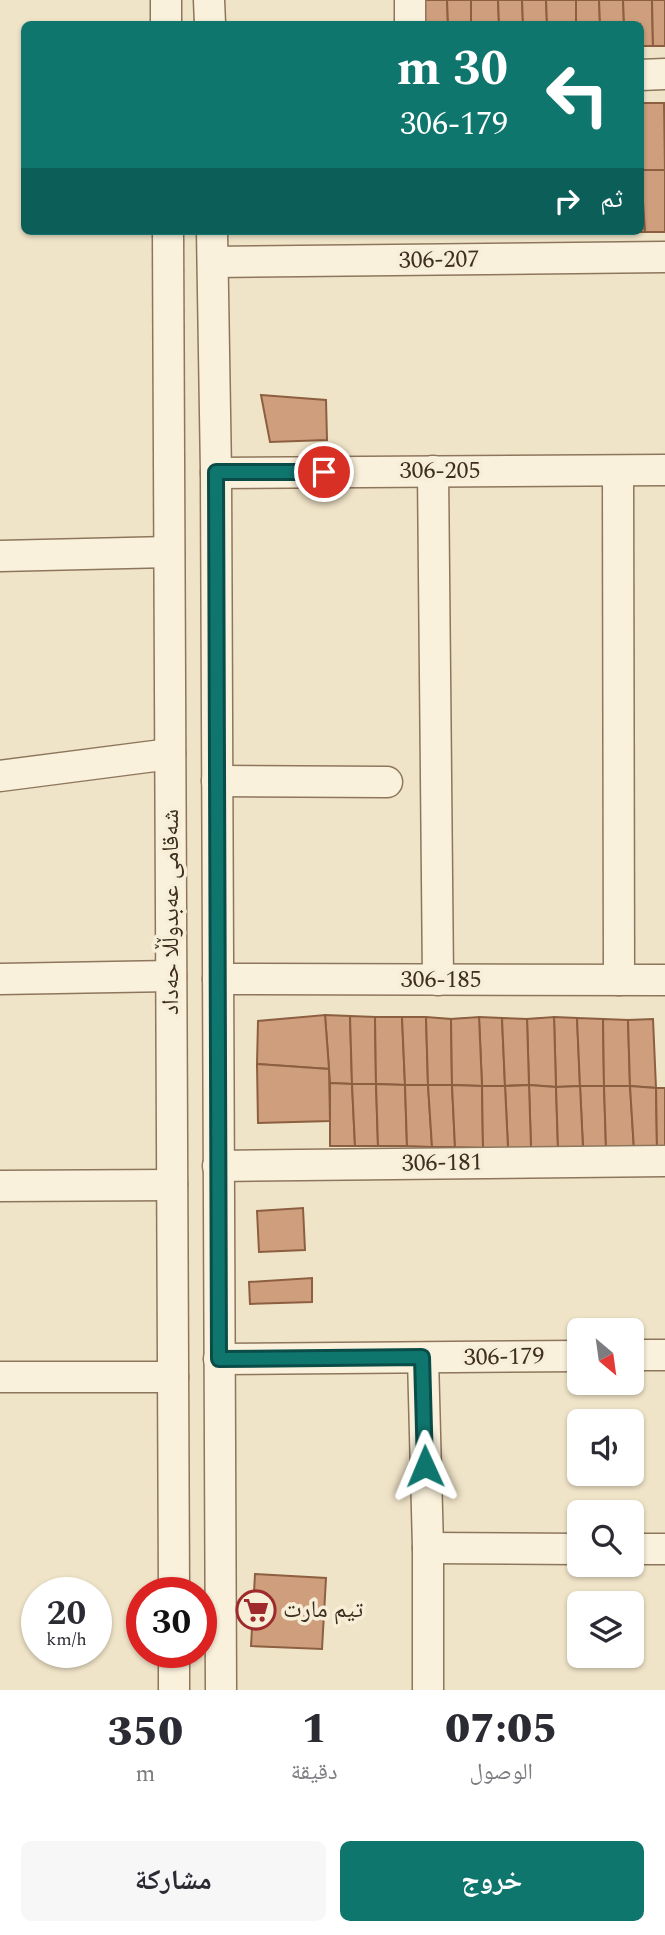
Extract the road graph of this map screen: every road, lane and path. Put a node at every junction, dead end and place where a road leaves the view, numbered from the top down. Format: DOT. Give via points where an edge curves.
graph roads {
  1 [pos="166,0"];
  2 [pos="209,0"];
  3 [pos="410,0"];
  4 [pos="166,21"];
  5 [pos="210,21"];
  6 [pos="410,21"];
  7 [pos="644,75"];
  8 [pos="665,75"];
  9 [pos="168,235"];
  10 [pos="212,235"];
  11 [pos="665,257"];
  12 [pos="213,262"];
  13 [pos="665,470"];
  14 [pos="433,471"];
  15 [pos="618,471"];
  16 [pos="216,472"];
  17 [pos="169,552"];
  18 [pos="0,556"];
  19 [pos="216,685"];
  20 [pos="170,686"];
  21 [pos="170,754"];
  22 [pos="0,776"];
  23 [pos="217,782"];
  24 [pos="387,782"];
  25 [pos="171,976"];
  26 [pos="0,979"];
  27 [pos="218,979"];
  28 [pos="438,980"];
  29 [pos="619,980"];
  30 [pos="665,980"];
  31 [pos="665,1161"];
  32 [pos="218,1166"];
  33 [pos="172,1185"];
  34 [pos="0,1186"];
  35 [pos="644,1355"];
  36 [pos="665,1355"];
  37 [pos="567,1356"];
  38 [pos="422,1357"];
  39 [pos="219,1359"];
  40 [pos="0,1377"];
  41 [pos="173,1377"];
  42 [pos="428,1548"];
  43 [pos="567,1549"];
  44 [pos="644,1549"];
  45 [pos="665,1549"];
  46 [pos="174,1577"];
  47 [pos="174,1668"];
  48 [pos="174,1690"];
  49 [pos="221,1690"];
  50 [pos="428,1690"];
  1 -- 4 [label="street"];
  2 -- 5 [label="street"];
  3 -- 6 [label="street"];
  7 -- 8 [label="street"];
  9 -- 17 [label="street, شەقامی عەبدوڵڵا حەداد"];
  10 -- 12 [label="street, شەقامی عەبدوڵڵا حەداد"];
  11 -- 12 [label="street, 306-207"];
  12 -- 16 [label="street, شەقامی عەبدوڵڵا حەداد"];
  13 -- 15 [label="street, 306-205"];
  14 -- 15 [label="street, 306-205"];
  14 -- 16 [label="street, 306-205"];
  14 -- 28 [label="street"];
  15 -- 29 [label="street"];
  16 -- 19 [label="street, شەقامی عەبدوڵڵا حەداد"];
  17 -- 18 [label="street"];
  17 -- 20 [label="street, شەقامی عەبدوڵڵا حەداد"];
  19 -- 20 [label="street"];
  19 -- 23 [label="street, شەقامی عەبدوڵڵا حەداد"];
  20 -- 21 [label="street, شەقامی عەبدوڵڵا حەداد"];
  21 -- 22 [label="street"];
  21 -- 25 [label="street, شەقامی عەبدوڵڵا حەداد"];
  23 -- 24 [label="street"];
  23 -- 27 [label="street, شەقامی عەبدوڵڵا حەداد"];
  25 -- 26 [label="street"];
  25 -- 33 [label="street, شەقامی عەبدوڵڵا حەداد"];
  27 -- 28 [label="street, 306-185"];
  27 -- 32 [label="street, شەقامی عەبدوڵڵا حەداد"];
  28 -- 29 [label="street, 306-185"];
  29 -- 30 [label="street, 306-185"];
  31 -- 32 [label="street, 306-181"];
  32 -- 39 [label="street, شەقامی عەبدوڵڵا حەداد"];
  33 -- 34 [label="street"];
  33 -- 41 [label="street, شەقامی عەبدوڵڵا حەداد"];
  35 -- 36 [label="street"];
  37 -- 38 [label="street, 306-179"];
  38 -- 39 [label="street, 306-179"];
  38 -- 42 [label="street"];
  39 -- 49 [label="street, شەقامی عەبدوڵڵا حەداد"];
  40 -- 41 [label="street"];
  41 -- 46 [label="street, شەقامی عەبدوڵڵا حەداد"];
  42 -- 43 [label="street"];
  42 -- 50 [label="street"];
  44 -- 45 [label="street"];
  47 -- 48 [label="street"];
}
